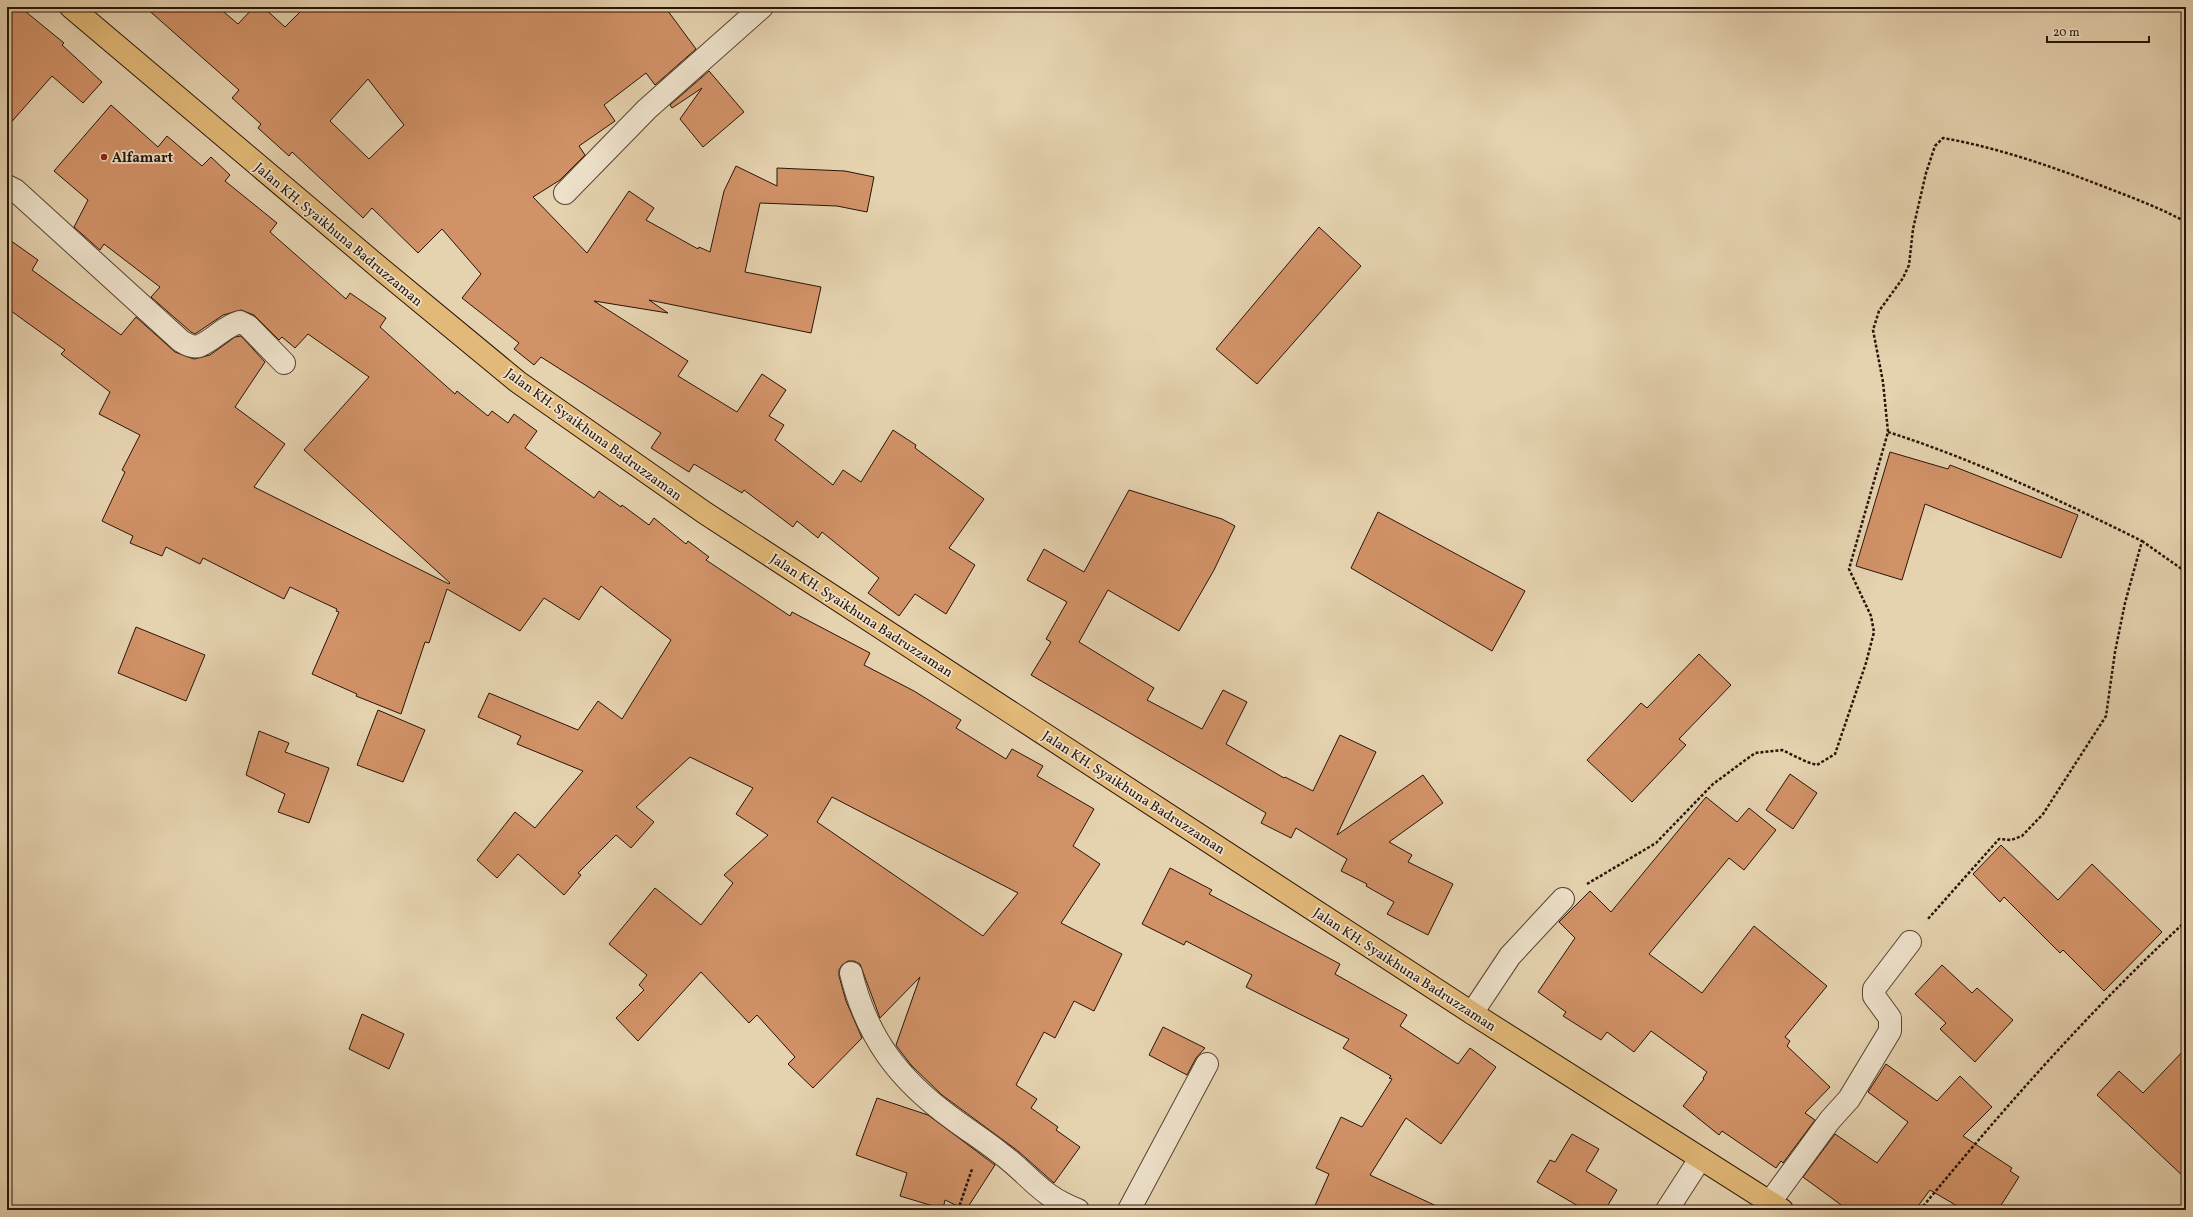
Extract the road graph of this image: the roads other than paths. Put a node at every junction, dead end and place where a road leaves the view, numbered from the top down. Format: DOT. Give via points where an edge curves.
graph roads {
  1 [pos="72,7"];
  2 [pos="762,7"];
  3 [pos="7,186"];
  4 [pos="565,193"];
  5 [pos="284,363"];
  6 [pos="1563,899"];
  7 [pos="1910,942"];
  8 [pos="851,973"];
  9 [pos="1472,1013"];
  10 [pos="1207,1064"];
  11 [pos="1700,1159"];
  12 [pos="1776,1206"];
  13 [pos="1078,1210"];
  14 [pos="1129,1210"];
  15 [pos="1667,1210"];
  1 -- 9 [label="main road, Jalan KH. Syaikhuna Badruzzaman" via="518,382 705,513"];
  2 -- 4 [label="street" via="646,109"];
  3 -- 5 [label="street" via="15,190 181,341 198,346 230,324 240,322 248,326"];
  6 -- 9 [label="street" via="1510,956"];
  7 -- 12 [label="street" via="1874,989 1874,996 1890,1018 1890,1031 1849,1098 1830,1120"];
  8 -- 13 [label="street" via="861,1010 900,1073 1048,1195"];
  9 -- 11 [label="main road, Jalan KH. Syaikhuna Badruzzaman"];
  10 -- 14 [label="street"];
  11 -- 12 [label="main road, Jalan KH. Syaikhuna Badruzzaman"];
  11 -- 15 [label="street"];
}
